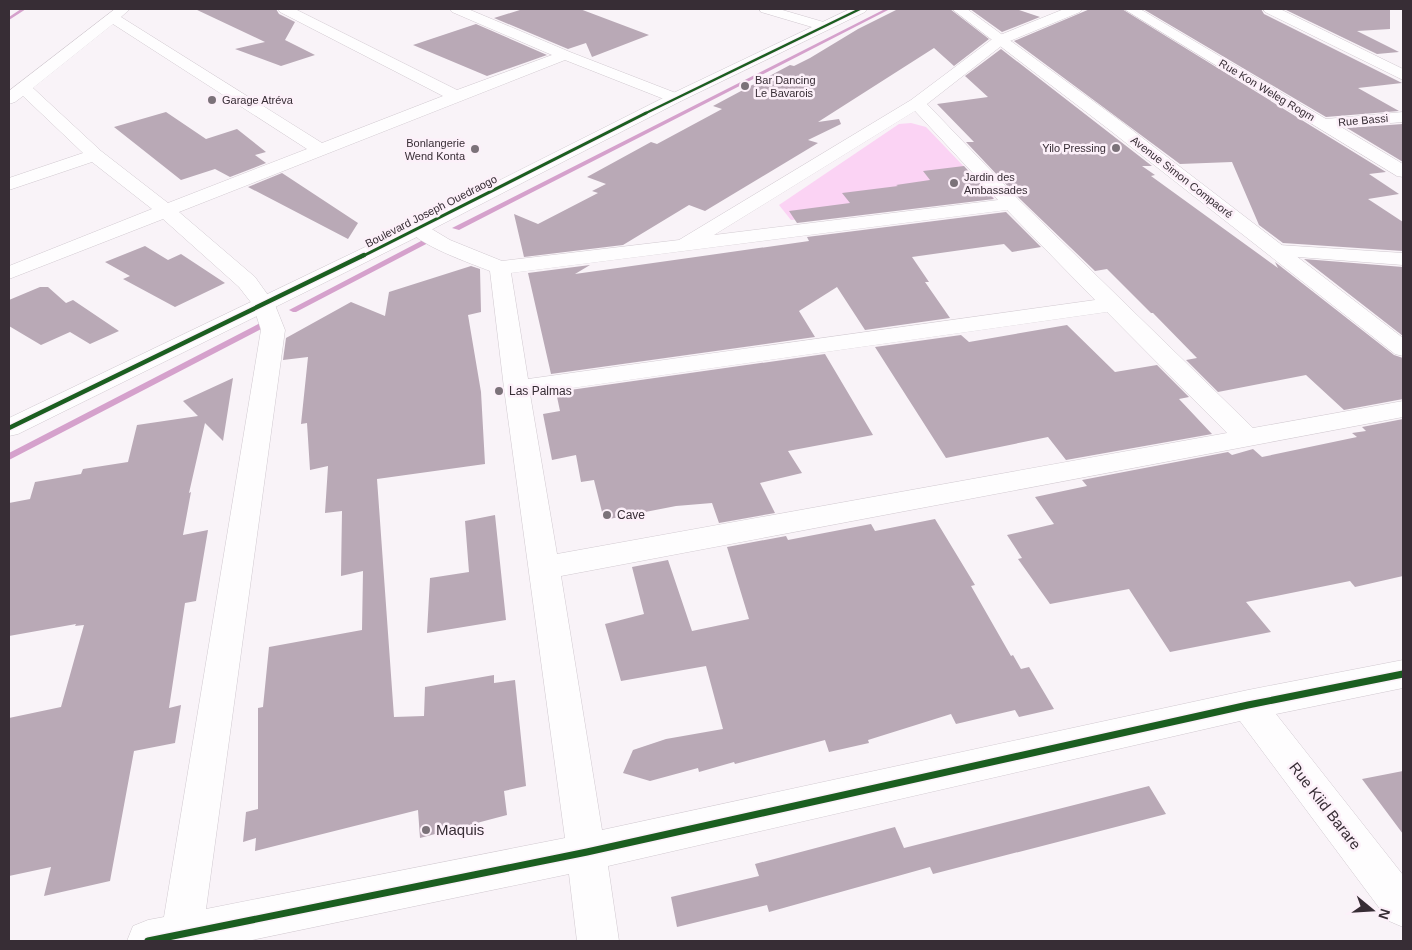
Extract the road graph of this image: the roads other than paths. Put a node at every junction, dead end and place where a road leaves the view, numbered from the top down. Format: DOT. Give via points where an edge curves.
graph roads {
  1 [pos="286,9"];
  2 [pos="457,9"];
  3 [pos="766,9"];
  4 [pos="860,9"];
  5 [pos="958,9"];
  6 [pos="1075,9"];
  7 [pos="1131,9"];
  8 [pos="1270,9"];
  9 [pos="118,13"];
  10 [pos="822,26"];
  11 [pos="1000,40"];
  12 [pos="565,55"];
  13 [pos="1403,74"];
  14 [pos="16,94"];
  15 [pos="456,96"];
  16 [pos="676,98"];
  17 [pos="917,103"];
  18 [pos="1403,117"];
  19 [pos="1323,124"];
  20 [pos="320,150"];
  21 [pos="95,155"];
  22 [pos="1403,172"];
  23 [pos="9,184"];
  24 [pos="1012,204"];
  25 [pos="166,211"];
  26 [pos="418,228"];
  27 [pos="684,245"];
  28 [pos="1279,251"];
  29 [pos="1403,259"];
  30 [pos="500,268"];
  31 [pos="9,273"];
  32 [pos="1113,304"];
  33 [pos="264,305"];
  34 [pos="1403,349"];
  35 [pos="516,388"];
  36 [pos="1403,410"];
  37 [pos="9,428"];
  38 [pos="1246,437"];
  39 [pos="544,568"];
  40 [pos="1403,674"];
  41 [pos="1248,705"];
  42 [pos="587,852"];
  43 [pos="1403,907"];
  44 [pos="165,937"];
  45 [pos="598,941"];
  1 -- 15 [label="street"];
  2 -- 12 [label="street"];
  3 -- 10 [label="street"];
  4 -- 10 [label="street, Boulevard Joseph Ouedraogo"];
  5 -- 11 [label="street, Avenue Simon Compaoré"];
  6 -- 11 [label="street"];
  7 -- 19 [label="street, Rue Kon Weleg Rogm"];
  8 -- 13 [label="street"];
  9 -- 14 [label="street"];
  9 -- 20 [label="street"];
  10 -- 16 [label="street, Boulevard Joseph Ouedraogo"];
  11 -- 17 [label="street"];
  11 -- 28 [label="street, Avenue Simon Compaoré"];
  12 -- 15 [label="street"];
  12 -- 16 [label="street"];
  14 -- 21 [label="street"];
  15 -- 20 [label="street"];
  16 -- 26 [label="street, Boulevard Joseph Ouedraogo"];
  17 -- 24 [label="street"];
  17 -- 27 [label="street"];
  18 -- 19 [label="street, Rue Bassi"];
  19 -- 22 [label="street, Rue Kon Weleg Rogm"];
  20 -- 25 [label="street"];
  21 -- 23 [label="street"];
  21 -- 25 [label="street"];
  24 -- 27 [label="street"];
  24 -- 32 [label="street"];
  25 -- 31 [label="street"];
  25 -- 33 [label="street" via="247,282"];
  26 -- 30 [label="street" via="443,244"];
  26 -- 33 [label="street, Boulevard Joseph Ouedraogo"];
  27 -- 30 [label="street"];
  28 -- 29 [label="street"];
  28 -- 34 [label="street, Avenue Simon Compaoré"];
  30 -- 35 [label="street"];
  32 -- 35 [label="street"];
  32 -- 38 [label="street"];
  33 -- 37 [label="street, Boulevard Joseph Ouedraogo"];
  33 -- 44 [label="street" via="273,330"];
  35 -- 39 [label="street"];
  36 -- 38 [label="street"];
  38 -- 39 [label="street"];
  39 -- 42 [label="street"];
  40 -- 41 [label="street"];
  41 -- 42 [label="street"];
  41 -- 43 [label="street, Rue Kiid Barare"];
  42 -- 44 [label="street"];
  42 -- 45 [label="street"];
}
